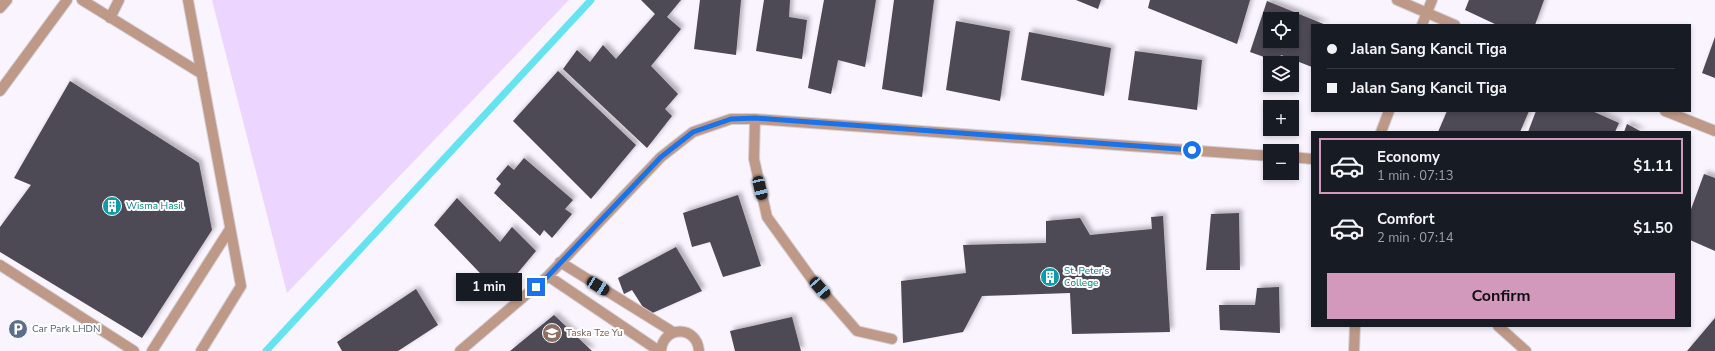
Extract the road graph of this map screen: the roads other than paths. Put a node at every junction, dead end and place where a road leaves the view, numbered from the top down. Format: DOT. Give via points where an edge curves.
graph roads {
  1 [pos="7,0"];
  2 [pos="67,0"];
  3 [pos="82,0"];
  4 [pos="119,0"];
  5 [pos="188,0"];
  6 [pos="1397,0"];
  7 [pos="1432,0"];
  8 [pos="0,8"];
  9 [pos="1426,13"];
  10 [pos="110,18"];
  11 [pos="1422,24"];
  12 [pos="1453,24"];
  13 [pos="202,74"];
  14 [pos="0,91"];
  15 [pos="1389,112"];
  16 [pos="1668,112"];
  17 [pos="755,118"];
  18 [pos="1381,131"];
  19 [pos="1715,131"];
  20 [pos="1263,155"];
  21 [pos="1299,158"];
  22 [pos="1311,159"];
  23 [pos="230,230"];
  24 [pos="560,262"];
  25 [pos="0,265"];
  26 [pos="548,276"];
  27 [pos="1355,327"];
  28 [pos="1499,327"];
  29 [pos="673,332"];
  30 [pos="892,339"];
  31 [pos="134,351"];
  32 [pos="152,351"];
  33 [pos="201,351"];
  34 [pos="460,351"];
  35 [pos="660,351"];
  36 [pos="699,351"];
  37 [pos="1354,351"];
  38 [pos="1526,351"];
  1 -- 8 [label="street"];
  2 -- 14 [label="street"];
  3 -- 10 [label="street"];
  4 -- 10 [label="street"];
  5 -- 13 [label="street"];
  6 -- 9 [label="street"];
  7 -- 9 [label="street"];
  9 -- 11 [label="street"];
  9 -- 12 [label="street"];
  10 -- 13 [label="street"];
  13 -- 23 [label="street"];
  15 -- 18 [label="street"];
  16 -- 19 [label="street"];
  17 -- 20 [label="street"];
  17 -- 24 [label="street" via="731,119 693,132 661,157"];
  17 -- 30 [label="street" via="754,159 767,217 811,278 857,331"];
  21 -- 22 [label="street"];
  23 -- 32 [label="street"];
  23 -- 33 [label="street" via="240,286"];
  24 -- 26 [label="street"];
  24 -- 29 [label="street"];
  25 -- 31 [label="street"];
  26 -- 34 [label="street"];
  26 -- 35 [label="street"];
  27 -- 37 [label="street"];
  28 -- 38 [label="street"];
  29 -- 35 [label="street" via="664,340"];
  29 -- 36 [label="street" via="691,334 698,344"];
}
